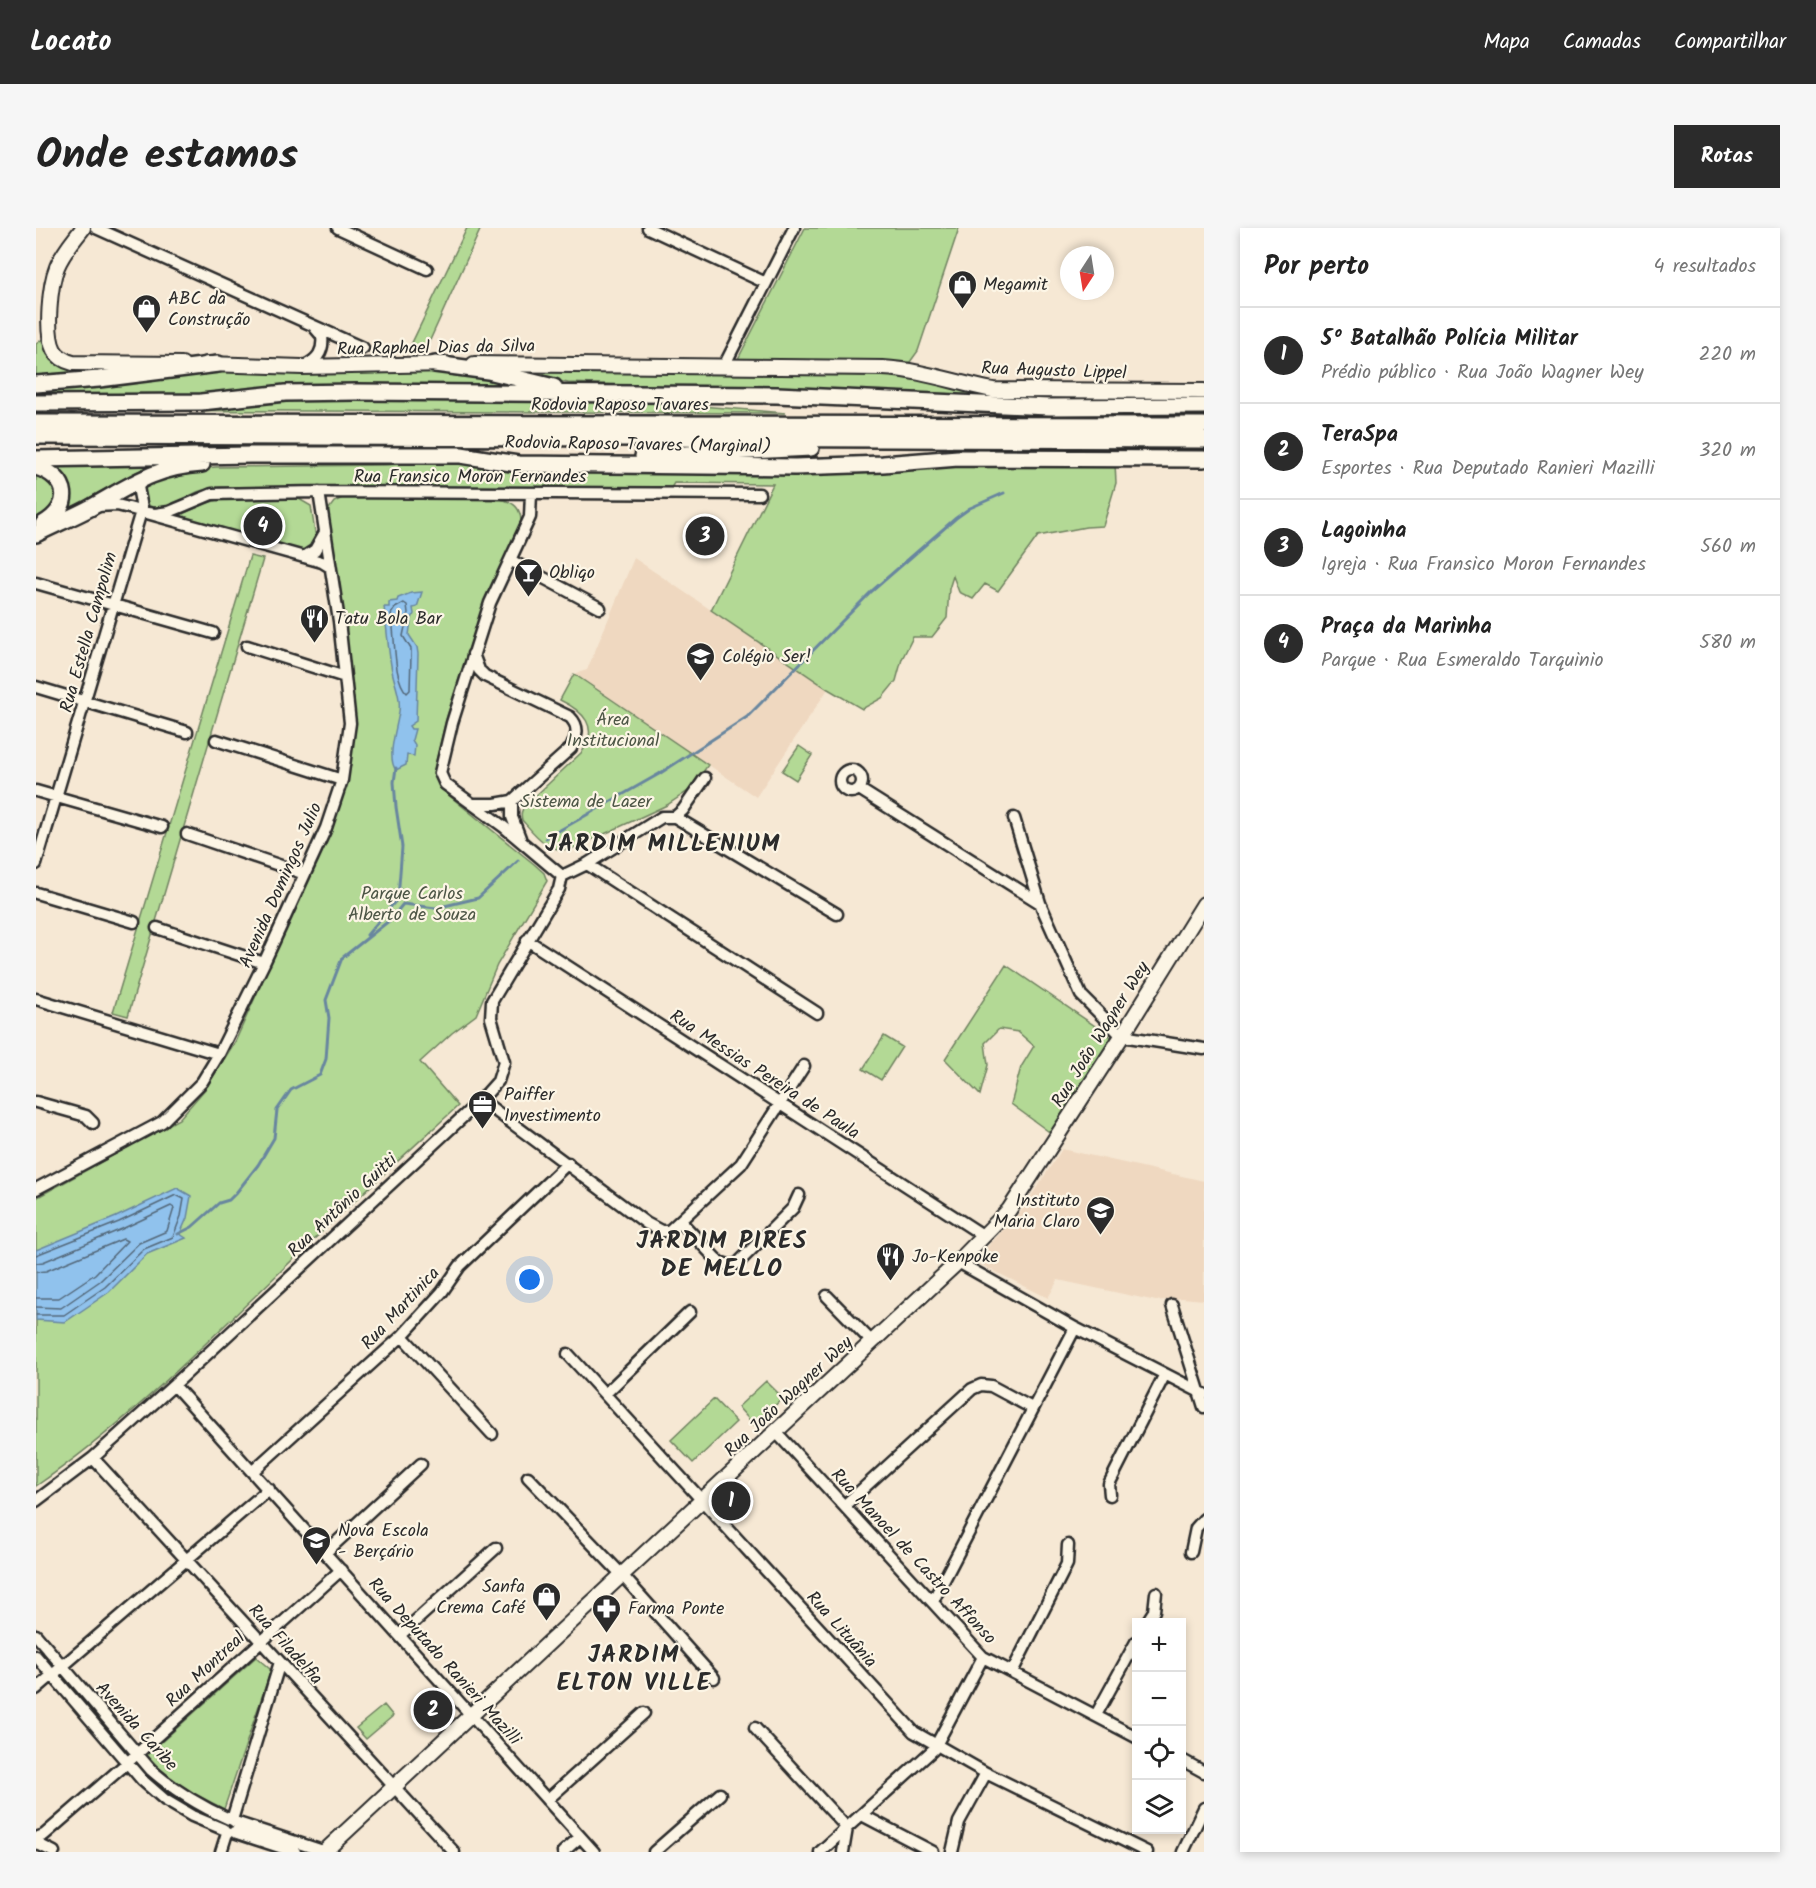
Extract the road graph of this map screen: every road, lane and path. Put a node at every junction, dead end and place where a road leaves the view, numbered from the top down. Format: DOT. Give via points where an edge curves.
graph roads {
  1 [pos="83,228"];
  2 [pos="96,228"];
  3 [pos="338,228"];
  4 [pos="648,228"];
  5 [pos="794,228"];
  6 [pos="427,269"];
  7 [pos="766,283"];
  8 [pos="50,318"];
  9 [pos="312,326"];
  10 [pos="36,336"];
  11 [pos="363,348"];
  12 [pos="218,364"];
  13 [pos="435,364"];
  14 [pos="724,366"];
  15 [pos="302,367"];
  16 [pos="36,384"];
  17 [pos="605,394"];
  18 [pos="1203,395"];
  19 [pos="36,403"];
  20 [pos="36,423"];
  21 [pos="1204,425"];
  22 [pos="36,436"];
  23 [pos="1008,440"];
  24 [pos="1204,440"];
  25 [pos="342,456"];
  26 [pos="36,459"];
  27 [pos="1204,459"];
  28 [pos="581,464"];
  29 [pos="36,467"];
  30 [pos="145,476"];
  31 [pos="319,492"];
  32 [pos="531,493"];
  33 [pos="759,494"];
  34 [pos="184,505"];
  35 [pos="90,508"];
  36 [pos="140,512"];
  37 [pos="179,522"];
  38 [pos="36,528"];
  39 [pos="325,532"];
  40 [pos="36,534"];
  41 [pos="304,558"];
  42 [pos="510,560"];
  43 [pos="330,567"];
  44 [pos="36,583"];
  45 [pos="112,605"];
  46 [pos="600,608"];
  47 [pos="213,633"];
  48 [pos="247,646"];
  49 [pos="473,654"];
  50 [pos="345,677"];
  51 [pos="488,678"];
  52 [pos="463,686"];
  53 [pos="36,687"];
  54 [pos="84,702"];
  55 [pos="187,732"];
  56 [pos="216,740"];
  57 [pos="705,778"];
  58 [pos="342,780"];
  59 [pos="859,789"];
  60 [pos="36,791"];
  61 [pos="56,797"];
  62 [pos="512,801"];
  63 [pos="473,804"];
  64 [pos="675,817"];
  65 [pos="1014,818"];
  66 [pos="162,827"];
  67 [pos="188,834"];
  68 [pos="521,841"];
  69 [pos="36,864"];
  70 [pos="588,864"];
  71 [pos="305,874"];
  72 [pos="562,876"];
  73 [pos="36,893"];
  74 [pos="1040,903"];
  75 [pos="1204,904"];
  76 [pos="837,914"];
  77 [pos="134,922"];
  78 [pos="157,928"];
  79 [pos="527,940"];
  80 [pos="264,963"];
  81 [pos="36,999"];
  82 [pos="816,1013"];
  83 [pos="1122,1036"];
  84 [pos="1204,1049"];
  85 [pos="219,1054"];
  86 [pos="804,1066"];
  87 [pos="482,1100"];
  88 [pos="36,1102"];
  89 [pos="781,1103"];
  90 [pos="93,1123"];
  91 [pos="568,1163"];
  92 [pos="36,1189"];
  93 [pos="799,1195"];
  94 [pos="681,1222"];
  95 [pos="984,1236"];
  96 [pos="958,1262"];
  97 [pos="827,1296"];
  98 [pos="1172,1305"];
  99 [pos="690,1312"];
  100 [pos="1075,1328"];
  101 [pos="402,1336"];
  102 [pos="872,1342"];
  103 [pos="568,1354"];
  104 [pos="1165,1374"];
  105 [pos="174,1385"];
  106 [pos="1201,1392"];
  107 [pos="605,1394"];
  108 [pos="1204,1407"];
  109 [pos="1032,1408"];
  110 [pos="776,1432"];
  111 [pos="492,1434"];
  112 [pos="93,1458"];
  113 [pos="421,1464"];
  114 [pos="253,1471"];
  115 [pos="528,1477"];
  116 [pos="269,1489"];
  117 [pos="1110,1495"];
  118 [pos="36,1501"];
  119 [pos="702,1501"];
  120 [pos="844,1505"];
  121 [pos="1204,1519"];
  122 [pos="1068,1545"];
  123 [pos="496,1548"];
  124 [pos="326,1552"];
  125 [pos="1191,1552"];
  126 [pos="187,1560"];
  127 [pos="341,1569"];
  128 [pos="622,1575"];
  129 [pos="1156,1593"];
  130 [pos="933,1601"];
  131 [pos="1150,1618"];
  132 [pos="36,1635"];
  133 [pos="400,1635"];
  134 [pos="261,1640"];
  135 [pos="1132,1651"];
  136 [pos="36,1656"];
  137 [pos="983,1656"];
  138 [pos="280,1662"];
  139 [pos="63,1666"];
  140 [pos="1012,1672"];
  141 [pos="52,1675"];
  142 [pos="714,1678"];
  143 [pos="36,1689"];
  144 [pos="644,1713"];
  145 [pos="1096,1715"];
  146 [pos="472,1716"];
  147 [pos="755,1728"];
  148 [pos="1132,1734"];
  149 [pos="936,1744"];
  150 [pos="138,1754"];
  151 [pos="1186,1762"];
  152 [pos="127,1763"];
  153 [pos="1204,1772"];
  154 [pos="986,1773"];
  155 [pos="394,1788"];
  156 [pos="720,1794"];
  157 [pos="548,1800"];
  158 [pos="1204,1808"];
  159 [pos="862,1815"];
  160 [pos="230,1826"];
  161 [pos="847,1828"];
  162 [pos="580,1837"];
  163 [pos="36,1838"];
  164 [pos="36,1843"];
  165 [pos="54,1852"];
  166 [pos="221,1852"];
  167 [pos="295,1852"];
  168 [pos="325,1852"];
  169 [pos="454,1852"];
  170 [pos="563,1852"];
  171 [pos="594,1852"];
  172 [pos="654,1852"];
  173 [pos="820,1852"];
  174 [pos="843,1852"];
  175 [pos="933,1852"];
  176 [pos="952,1852"];
  177 [pos="1146,1852"];
  178 [pos="1183,1852"];
  1 -- 8 [label="main road, Rua Raphael Dias da Silva" via="64,254 52,280"];
  2 -- 9 [label="street"];
  3 -- 6 [label="street"];
  4 -- 7 [label="street"];
  5 -- 7 [label="street"];
  7 -- 14 [label="street"];
  8 -- 10 [label="main road" via="45,330"];
  8 -- 12 [label="main road, Rua Raphael Dias da Silva" via="52,346 68,362"];
  9 -- 11 [label="street"];
  9 -- 15 [label="street" via="320,332 323,343 314,361"];
  12 -- 15 [label="main road, Rua Raphael Dias da Silva"];
  12 -- 16 [label="highway"];
  13 -- 14 [label="main road, Rua Raphael Dias da Silva"];
  13 -- 15 [label="main road, Rua Raphael Dias da Silva"];
  13 -- 17 [label="highway"];
  14 -- 18 [label="main road, Rua Augusto Lippel" via="907,369 993,390"];
  17 -- 18 [label="highway" via="830,396 1049,406"];
  17 -- 19 [label="highway" via="285,393 201,402"];
  20 -- 21 [label="highway, Rodovia Raposo Tavares"];
  22 -- 23 [label="highway, Rodovia Raposo Tavares"];
  23 -- 24 [label="highway, Rodovia Raposo Tavares"];
  23 -- 28 [label="highway" via="683,453"];
  25 -- 26 [label="highway, Rodovia Raposo Tavares (Marginal)"];
  25 -- 28 [label="highway, Rodovia Raposo Tavares (Marginal)" via="461,455 518,464"];
  25 -- 30 [label="highway" via="194,465"];
  27 -- 28 [label="highway, Rodovia Raposo Tavares (Marginal)" via="958,458 795,467"];
  29 -- 38 [label="highway" via="57,478 64,493 52,519"];
  30 -- 35 [label="highway"];
  30 -- 36 [label="street" via="138,487"];
  31 -- 32 [label="street, Rua Fransico Moron Fernandes"];
  31 -- 34 [label="street, Rua Fransico Moron Fernandes" via="212,494"];
  31 -- 39 [label="street, Avenida Domingos Julio"];
  32 -- 33 [label="street, Rua Fransico Moron Fernandes"];
  32 -- 42 [label="street" via="530,516"];
  34 -- 36 [label="street, Rua Fransico Moron Fernandes" via="162,513"];
  34 -- 37 [label="street" via="174,515"];
  35 -- 36 [label="street" via="117,505"];
  35 -- 40 [label="highway"];
  36 -- 37 [label="street"];
  36 -- 45 [label="street, Rua Estella Campolim"];
  37 -- 41 [label="street"];
  39 -- 41 [label="street" via="315,550"];
  39 -- 43 [label="street, Avenida Domingos Julio"];
  41 -- 43 [label="street"];
  42 -- 46 [label="street"];
  42 -- 49 [label="street"];
  43 -- 50 [label="street, Avenida Domingos Julio"];
  44 -- 45 [label="street"];
  45 -- 47 [label="street"];
  45 -- 54 [label="street, Rua Estella Campolim"];
  48 -- 50 [label="street"];
  49 -- 51 [label="street" via="480,672"];
  49 -- 52 [label="street"];
  50 -- 58 [label="street, Avenida Domingos Julio" via="350,723"];
  51 -- 52 [label="street"];
  51 -- 62 [label="street" via="570,717 578,729 571,748"];
  52 -- 63 [label="street" via="440,773 445,784"];
  53 -- 54 [label="street"];
  54 -- 55 [label="street"];
  54 -- 61 [label="street, Rua Estella Campolim"];
  56 -- 58 [label="street"];
  57 -- 64 [label="street"];
  58 -- 71 [label="street, Avenida Domingos Julio"];
  59 -- 74 [label="street"];
  60 -- 61 [label="street"];
  61 -- 66 [label="street"];
  61 -- 69 [label="street, Rua Estella Campolim"];
  62 -- 63 [label="street"];
  62 -- 68 [label="street" via="512,817"];
  63 -- 68 [label="street"];
  64 -- 70 [label="street" via="662,817"];
  64 -- 76 [label="street"];
  65 -- 74 [label="street"];
  67 -- 71 [label="street"];
  68 -- 72 [label="street"];
  70 -- 72 [label="street"];
  70 -- 82 [label="street"];
  71 -- 80 [label="street, Avenida Domingos Julio"];
  72 -- 79 [label="street, Rua Antônio Guitti" via="559,889"];
  73 -- 77 [label="street"];
  74 -- 83 [label="street" via="1081,995"];
  75 -- 83 [label="main road, Rua João Wagner Wey"];
  78 -- 80 [label="street"];
  79 -- 87 [label="street, Rua Antônio Guitti" via="492,1000 491,1018 504,1062 498,1082"];
  79 -- 89 [label="street, Rua Messias Pereira de Paula"];
  80 -- 85 [label="street, Avenida Domingos Julio"];
  81 -- 85 [label="street"];
  83 -- 84 [label="street"];
  83 -- 95 [label="main road, Rua João Wagner Wey" via="1009,1210"];
  85 -- 92 [label="street, Avenida Domingos Julio" via="202,1082 162,1122"];
  86 -- 89 [label="street"];
  87 -- 91 [label="street"];
  87 -- 105 [label="street, Rua Antônio Guitti"];
  88 -- 90 [label="street" via="86,1116"];
  89 -- 94 [label="street" via="741,1164"];
  89 -- 95 [label="street, Rua Messias Pereira de Paula"];
  91 -- 94 [label="street" via="661,1231 669,1231"];
  91 -- 101 [label="street, Rua Martinica" via="460,1266"];
  93 -- 94 [label="street" via="793,1208 732,1266 719,1262"];
  95 -- 96 [label="main road, Rua João Wagner Wey"];
  96 -- 100 [label="street"];
  96 -- 102 [label="main road, Rua João Wagner Wey"];
  97 -- 102 [label="street"];
  98 -- 106 [label="street"];
  99 -- 107 [label="street"];
  100 -- 104 [label="street"];
  100 -- 109 [label="street"];
  101 -- 111 [label="street"];
  101 -- 114 [label="street, Rua Martinica"];
  102 -- 110 [label="main road, Rua João Wagner Wey"];
  103 -- 107 [label="street, Rua Lituânia"];
  104 -- 106 [label="street"];
  104 -- 117 [label="street" via="1109,1484"];
  105 -- 112 [label="street, Rua Antônio Guitti"];
  105 -- 114 [label="street, Rua Deputado Ranieri Mazilli"];
  106 -- 108 [label="street"];
  107 -- 119 [label="street, Rua Lituânia"];
  109 -- 120 [label="street" via="991,1386 972,1389"];
  109 -- 130 [label="street"];
  110 -- 119 [label="main road, Rua João Wagner Wey"];
  110 -- 120 [label="street, Rua Manoel de Castro Affonso"];
  112 -- 118 [label="street, Rua Antônio Guitti"];
  112 -- 126 [label="street, Rua Filadelfia"];
  113 -- 124 [label="street"];
  114 -- 116 [label="street, Rua Deputado Ranieri Mazilli"];
  115 -- 128 [label="street"];
  116 -- 124 [label="street, Rua Deputado Ranieri Mazilli"];
  116 -- 126 [label="street"];
  119 -- 128 [label="main road, Rua João Wagner Wey"];
  119 -- 149 [label="street, Rua Lituânia" via="914,1732"];
  120 -- 130 [label="street, Rua Manoel de Castro Affonso"];
  121 -- 125 [label="street" via="1196,1527"];
  122 -- 140 [label="street" via="1067,1564"];
  123 -- 133 [label="street"];
  124 -- 127 [label="street, Rua Deputado Ranieri Mazilli"];
  126 -- 134 [label="street, Rua Filadelfia"];
  126 -- 139 [label="street"];
  127 -- 133 [label="street, Rua Deputado Ranieri Mazilli"];
  127 -- 134 [label="street, Rua Montreal"];
  128 -- 142 [label="street"];
  128 -- 146 [label="main road, Rua João Wagner Wey"];
  129 -- 131 [label="street"];
  130 -- 137 [label="street, Rua Manoel de Castro Affonso"];
  132 -- 139 [label="street, Avenida Caribe"];
  133 -- 146 [label="street, Rua Deputado Ranieri Mazilli"];
  134 -- 138 [label="street, Rua Filadelfia"];
  134 -- 150 [label="street, Rua Montreal"];
  135 -- 145 [label="street"];
  136 -- 141 [label="street, Avenida Caribe"];
  137 -- 140 [label="street, Rua Manoel de Castro Affonso"];
  137 -- 149 [label="street"];
  138 -- 155 [label="street, Rua Filadelfia"];
  138 -- 160 [label="street"];
  139 -- 141 [label="street"];
  139 -- 150 [label="street, Avenida Caribe"];
  140 -- 145 [label="street, Rua Manoel de Castro Affonso"];
  141 -- 143 [label="street"];
  141 -- 152 [label="street, Avenida Caribe"];
  144 -- 157 [label="street"];
  145 -- 148 [label="street, Rua Manoel de Castro Affonso"];
  146 -- 155 [label="main road, Rua João Wagner Wey"];
  146 -- 157 [label="street, Rua Deputado Ranieri Mazilli"];
  147 -- 161 [label="street"];
  149 -- 154 [label="street, Rua Lituânia"];
  149 -- 159 [label="street"];
  150 -- 152 [label="street, Rua Montreal"];
  150 -- 160 [label="street, Avenida Caribe" via="172,1788"];
  151 -- 153 [label="street"];
  152 -- 160 [label="street, Avenida Caribe" via="165,1800 192,1816"];
  152 -- 163 [label="street, Rua Montreal"];
  154 -- 176 [label="street" via="959,1822"];
  154 -- 177 [label="street, Rua Lituânia"];
  155 -- 168 [label="main road, Rua João Wagner Wey"];
  155 -- 169 [label="street, Rua Filadelfia"];
  156 -- 172 [label="street"];
  157 -- 162 [label="street, Rua Deputado Ranieri Mazilli"];
  158 -- 178 [label="street"];
  159 -- 161 [label="street"];
  159 -- 175 [label="street"];
  160 -- 166 [label="street"];
  160 -- 167 [label="street, Avenida Caribe"];
  160 -- 168 [label="street, Avenida Caribe"];
  161 -- 173 [label="street"];
  161 -- 174 [label="street"];
  162 -- 170 [label="street"];
  162 -- 171 [label="street, Rua Deputado Ranieri Mazilli"];
  164 -- 165 [label="street"];
}
